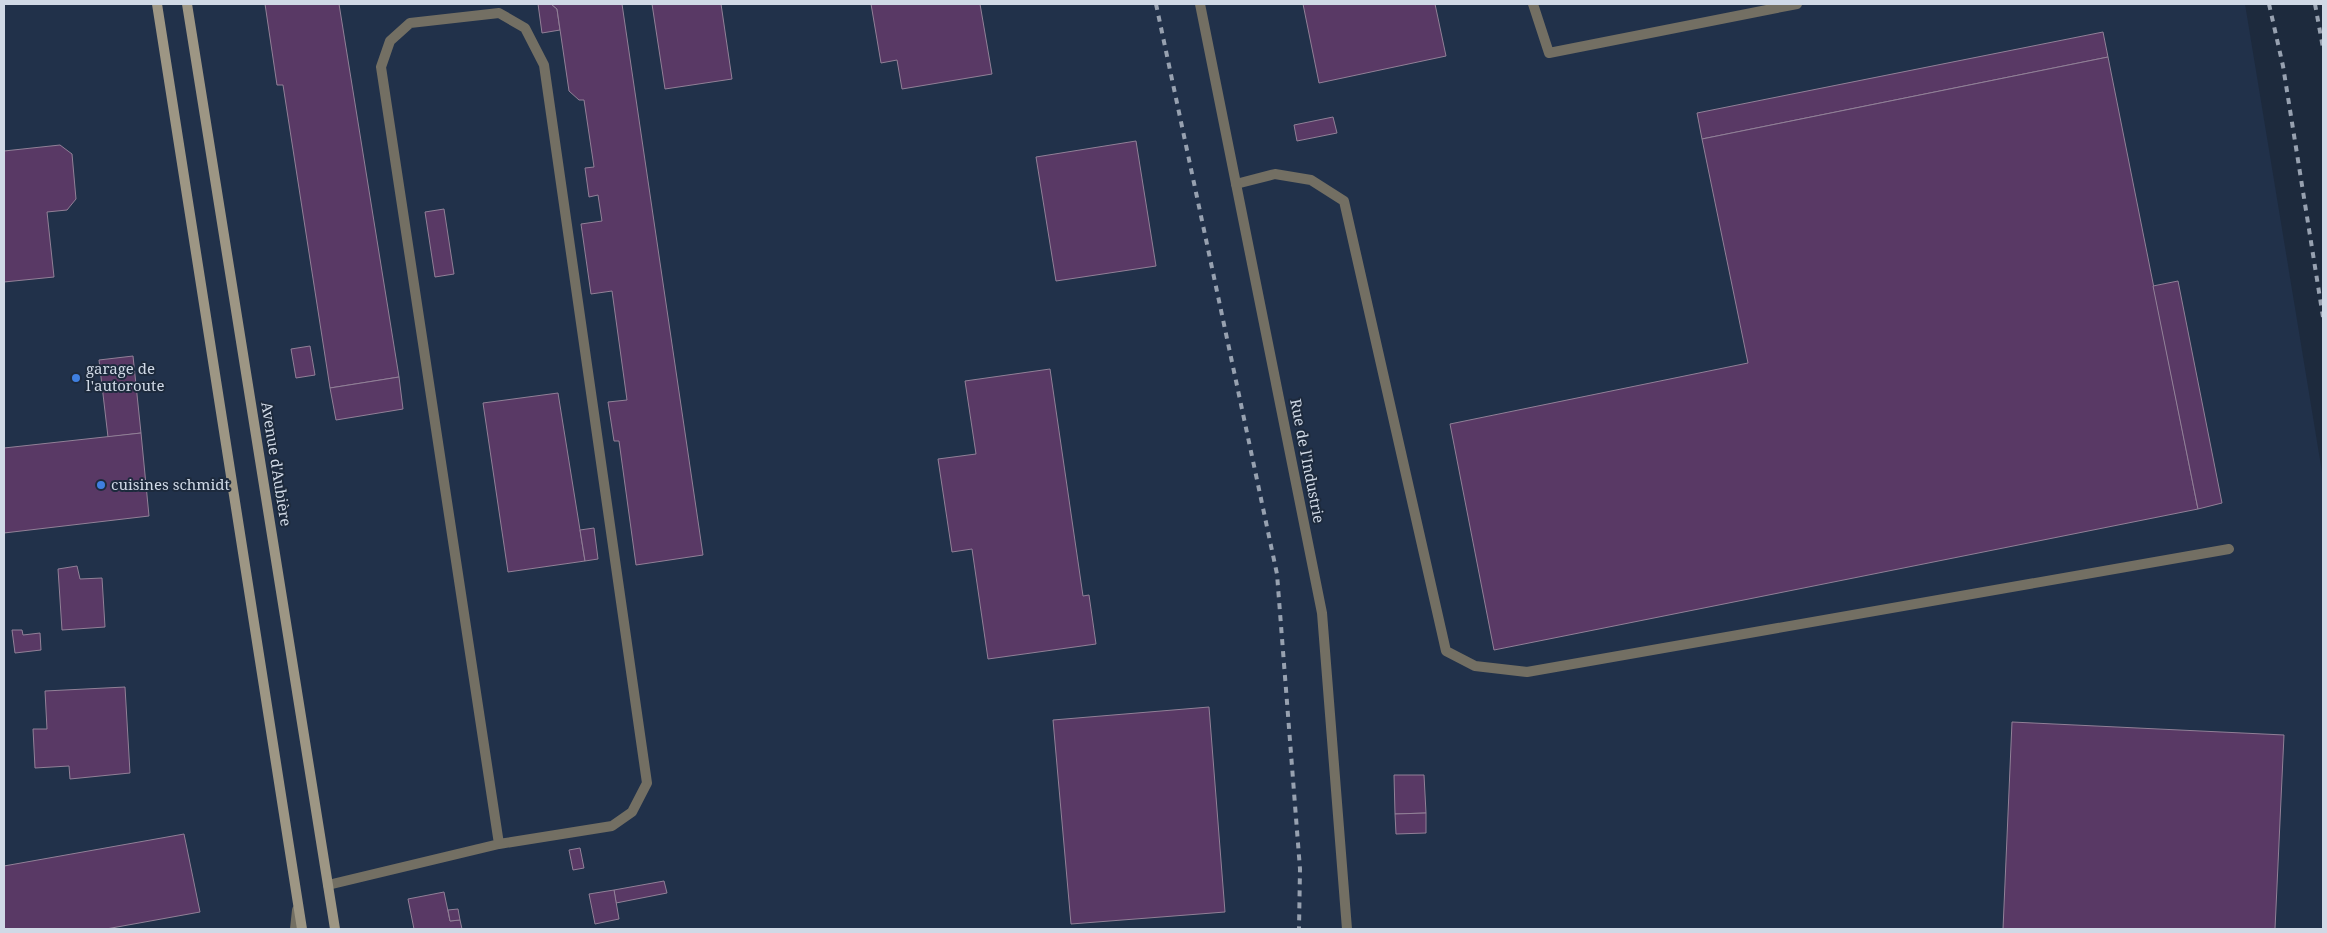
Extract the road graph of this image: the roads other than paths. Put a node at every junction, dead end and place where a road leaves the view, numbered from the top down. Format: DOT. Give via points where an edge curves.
graph roads {
  1 [pos="157,4"];
  2 [pos="187,4"];
  3 [pos="1200,4"];
  4 [pos="1534,4"];
  5 [pos="1797,4"];
  6 [pos="1236,184"];
  7 [pos="2229,549"];
  8 [pos="499,844"];
  9 [pos="328,885"];
  10 [pos="298,904"];
  11 [pos="295,929"];
  12 [pos="302,929"];
  13 [pos="335,929"];
  14 [pos="1347,929"];
  1 -- 10 [label="main road"];
  2 -- 9 [label="main road, Avenue d'Aubière"];
  3 -- 6 [label="street, Rue de l'Industrie"];
  4 -- 5 [label="street" via="1549,53"];
  6 -- 7 [label="street" via="1275,174 1311,180 1344,201 1446,650 1475,666 1527,672"];
  6 -- 14 [label="street, Rue de l'Industrie" via="1322,612"];
  8 -- 8 [label="street" via="381,67 390,41 410,23 499,14 525,28 544,65 647,783 632,812 612,826"];
  8 -- 9 [label="street"];
  9 -- 13 [label="main road, Avenue d'Aubière"];
  10 -- 11 [label="street"];
  10 -- 12 [label="main road"];
}
